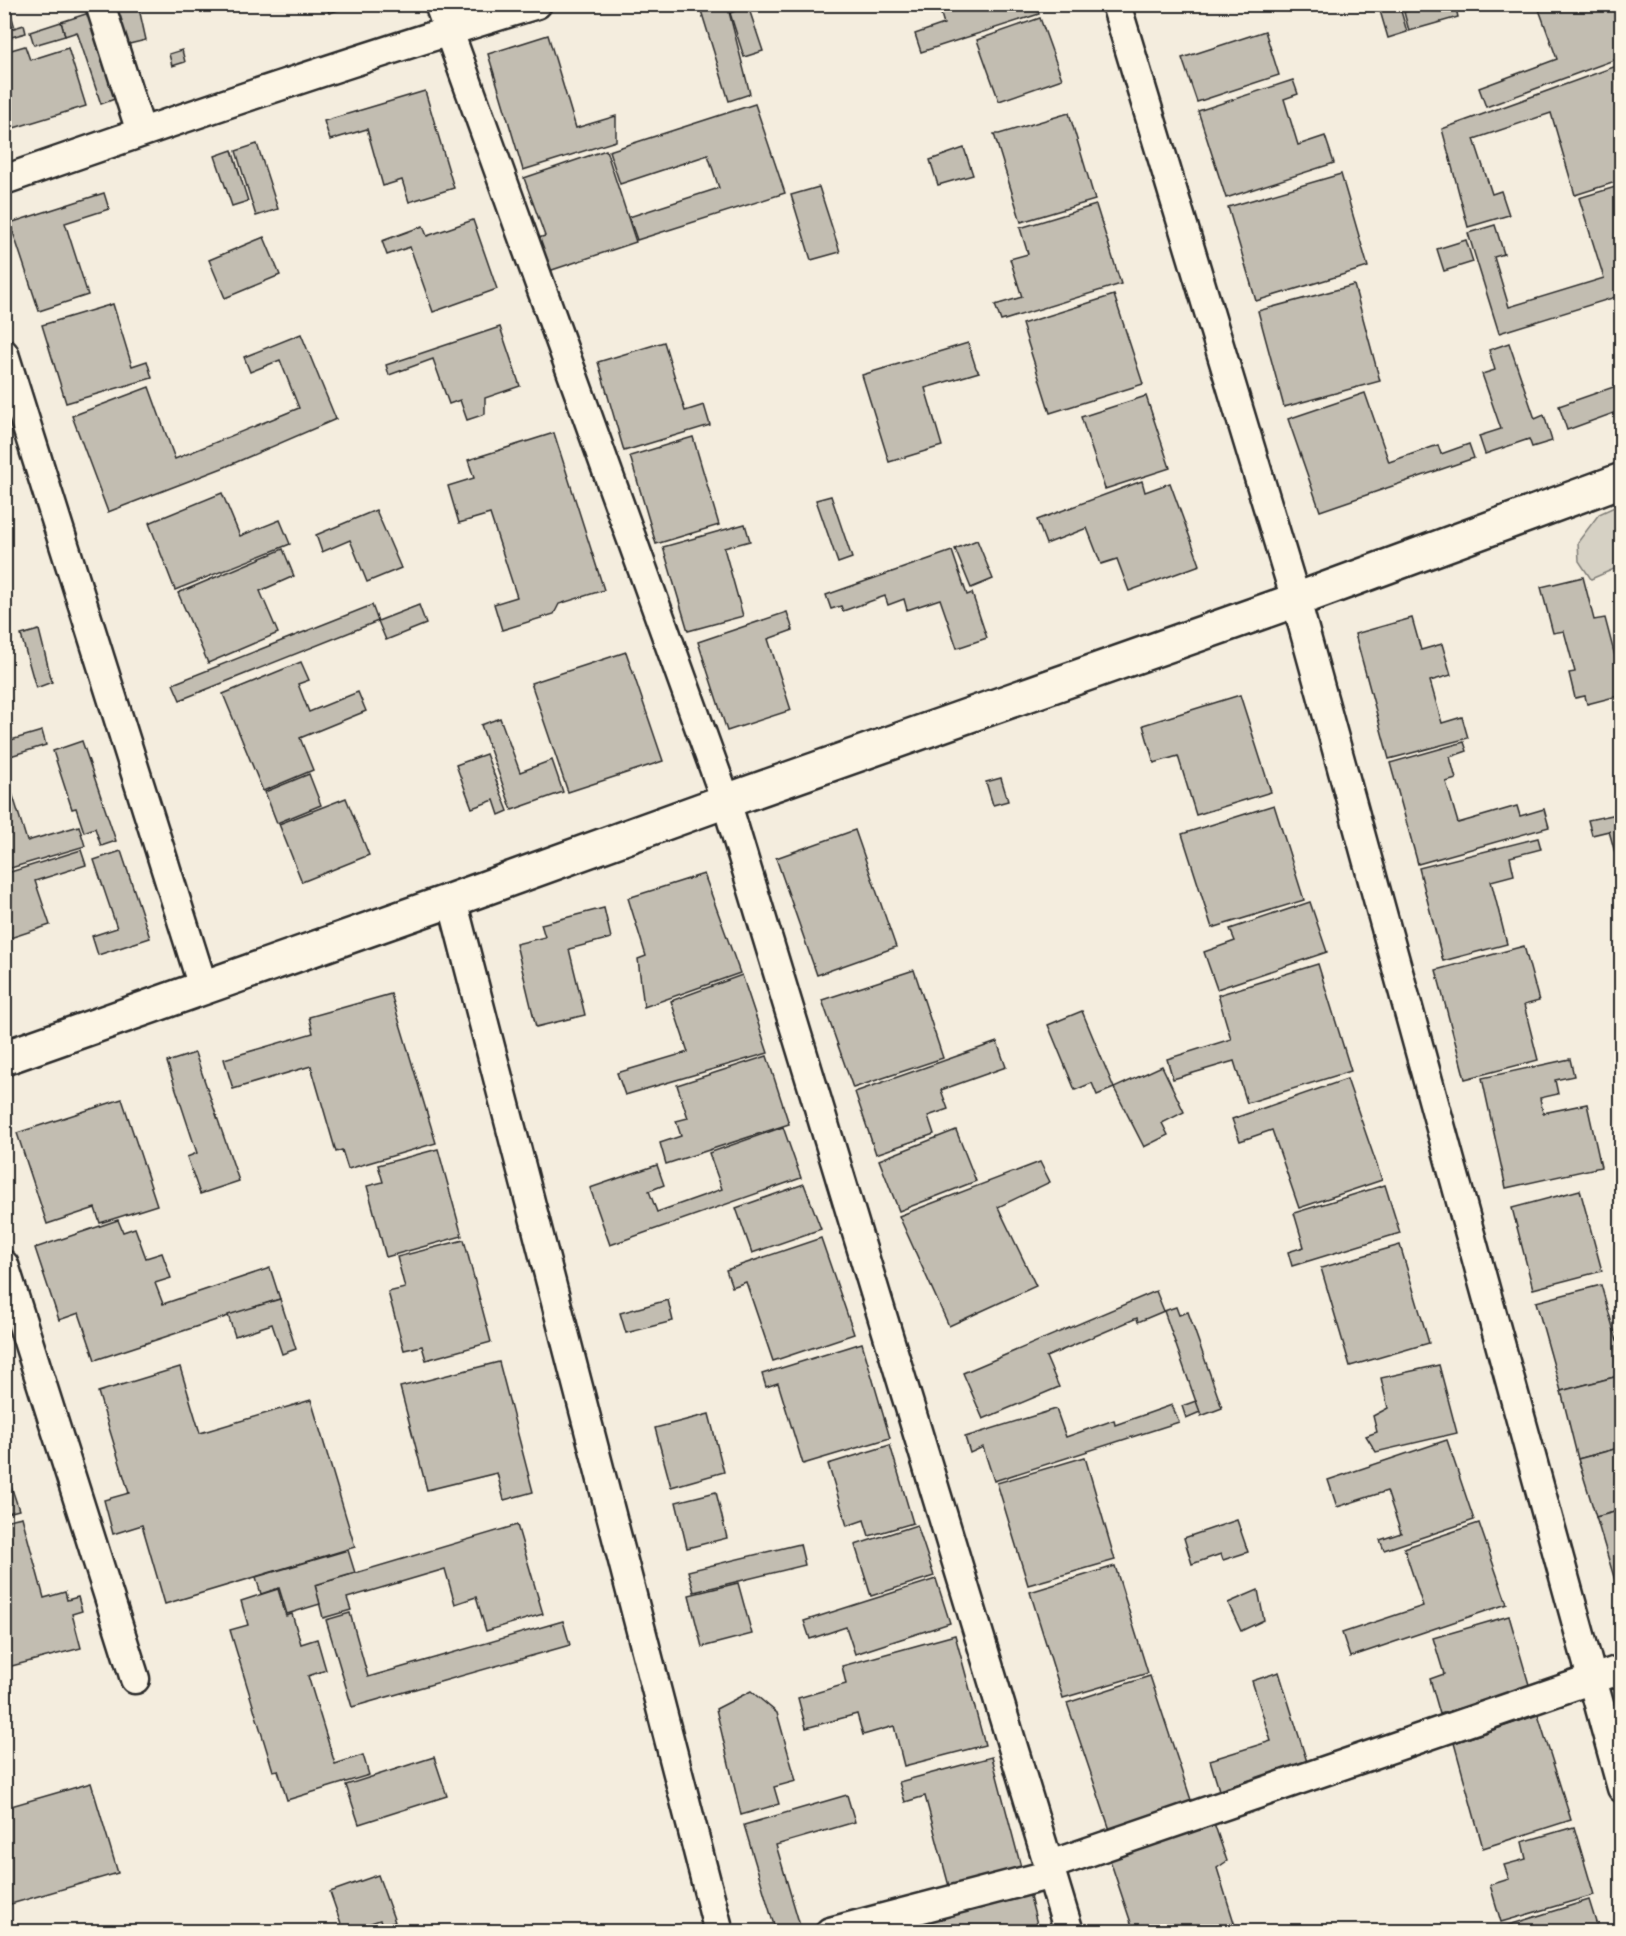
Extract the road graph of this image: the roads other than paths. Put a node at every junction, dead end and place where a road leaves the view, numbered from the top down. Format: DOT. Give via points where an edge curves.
graph roads {
  1 [pos="100,4"];
  2 [pos="439,4"];
  3 [pos="537,4"];
  4 [pos="1116,4"];
  5 [pos="448,31"];
  6 [pos="141,132"];
  7 [pos="4,180"];
  8 [pos="4,354"];
  9 [pos="1622,480"];
  10 [pos="1296,600"];
  11 [pos="726,801"];
  12 [pos="452,900"];
  13 [pos="203,987"];
  14 [pos="4,1058"];
  15 [pos="4,1265"];
  16 [pos="1622,1669"];
  17 [pos="135,1679"];
  18 [pos="1592,1680"];
  19 [pos="1622,1788"];
  20 [pos="1051,1870"];
  21 [pos="719,1932"];
  22 [pos="830,1932"];
  23 [pos="1069,1932"];
  1 -- 6 [label="street"];
  2 -- 5 [label="street"];
  3 -- 5 [label="street"];
  4 -- 10 [label="street"];
  5 -- 6 [label="street"];
  5 -- 11 [label="street"];
  6 -- 7 [label="street"];
  8 -- 13 [label="street"];
  9 -- 10 [label="street"];
  10 -- 11 [label="street"];
  10 -- 18 [label="street"];
  11 -- 12 [label="street"];
  11 -- 20 [label="street"];
  12 -- 13 [label="street"];
  12 -- 21 [label="street"];
  13 -- 14 [label="street"];
  15 -- 17 [label="street"];
  16 -- 18 [label="street"];
  18 -- 19 [label="street"];
  18 -- 20 [label="street"];
  20 -- 22 [label="street"];
  20 -- 23 [label="street"];
}
